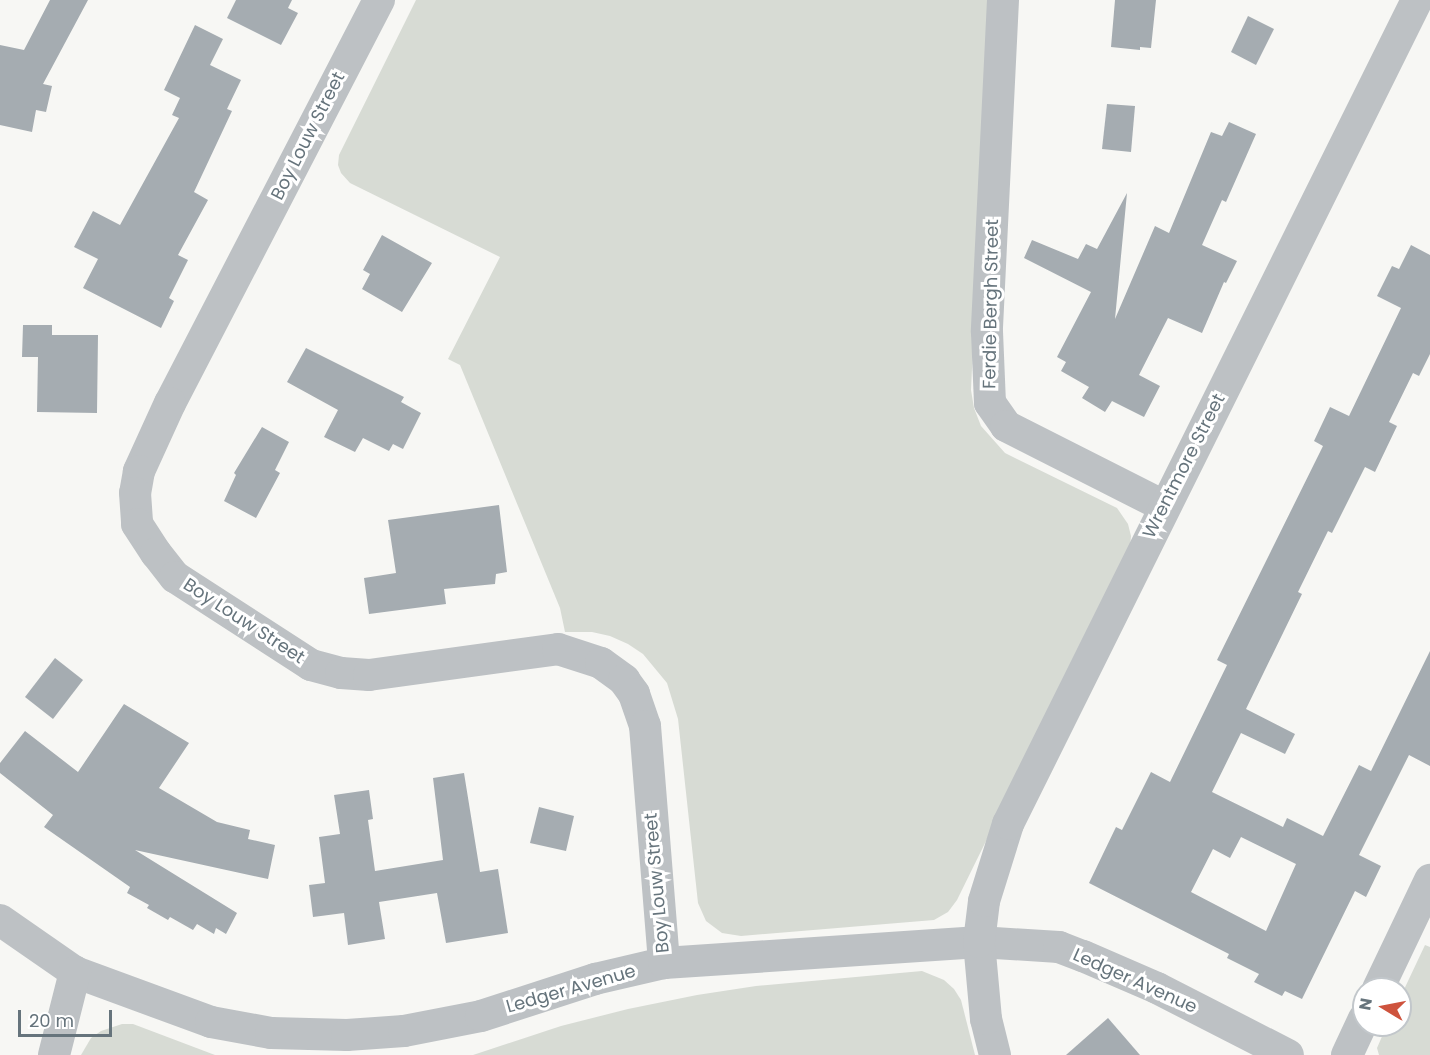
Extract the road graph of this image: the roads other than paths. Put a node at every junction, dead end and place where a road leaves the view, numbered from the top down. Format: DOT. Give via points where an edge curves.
graph roads {
  1 [pos="379,0"];
  2 [pos="1003,0"];
  3 [pos="1417,0"];
  4 [pos="1164,506"];
  5 [pos="1430,880"];
  6 [pos="0,920"];
  7 [pos="979,942"];
  8 [pos="664,963"];
  9 [pos="75,972"];
  10 [pos="1384,977"];
  11 [pos="1356,1037"];
  12 [pos="54,1055"];
  13 [pos="995,1055"];
  14 [pos="1288,1055"];
  15 [pos="1347,1055"];
  1 -- 8 [label="street, Boy Louw Street" via="170,403 139,471 135,493 137,524 175,577 311,665 369,675 558,649 601,663 624,680 634,694 645,726"];
  2 -- 4 [label="street, Ferdie Bergh Street" via="987,332 990,403 1006,426"];
  3 -- 4 [label="street, Wrentmore Street"];
  4 -- 7 [label="street, Wrentmore Street" via="1008,824 984,901"];
  5 -- 10 [label="street"];
  6 -- 9 [label="street, Ledger Avenue"];
  7 -- 8 [label="street, Ledger Avenue"];
  7 -- 13 [label="street, Wrentmore Street" via="986,1019"];
  7 -- 14 [label="street, Ledger Avenue" via="1059,948 1075,953 1157,988"];
  8 -- 9 [label="street, Ledger Avenue" via="594,980 481,1016 404,1031 347,1035 271,1033 211,1022"];
  9 -- 12 [label="street"];
  11 -- 15 [label="street"];
}
